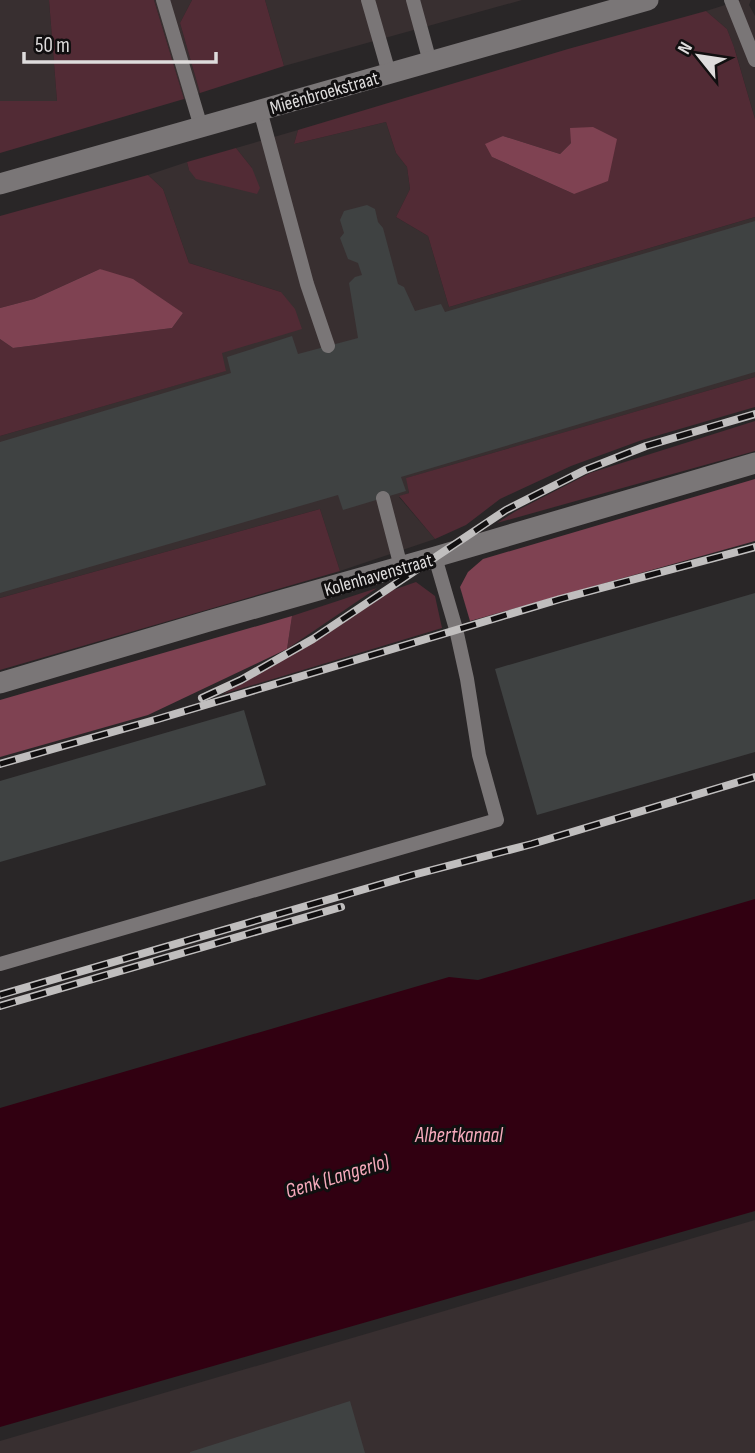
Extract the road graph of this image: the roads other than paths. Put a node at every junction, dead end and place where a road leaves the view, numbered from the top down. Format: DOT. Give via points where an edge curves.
graph roads {
  1 [pos="368,0"];
  2 [pos="413,0"];
  3 [pos="648,0"];
  4 [pos="731,0"];
  5 [pos="168,3"];
  6 [pos="755,60"];
  7 [pos="430,62"];
  8 [pos="389,74"];
  9 [pos="260,110"];
  10 [pos="201,127"];
  11 [pos="0,184"];
  12 [pos="328,346"];
  13 [pos="755,463"];
  14 [pos="383,498"];
  15 [pos="435,557"];
  16 [pos="401,567"];
  17 [pos="0,683"];
  18 [pos="0,964"];
  1 -- 8 [label="lane"];
  2 -- 7 [label="lane"];
  3 -- 7 [label="street, Mieënbroekstraat"];
  4 -- 6 [label="lane"];
  5 -- 10 [label="lane"];
  7 -- 8 [label="street, Mieënbroekstraat"];
  8 -- 9 [label="street, Mieënbroekstraat"];
  9 -- 10 [label="street, Mieënbroekstraat"];
  9 -- 12 [label="lane"];
  10 -- 11 [label="street, Mieënbroekstraat"];
  13 -- 15 [label="street, Kolenhavenstraat"];
  14 -- 16 [label="lane"];
  15 -- 16 [label="street, Kolenhavenstraat"];
  15 -- 18 [label="lane" via="456,629 479,755 498,820"];
  16 -- 17 [label="street, Kolenhavenstraat"];
}
